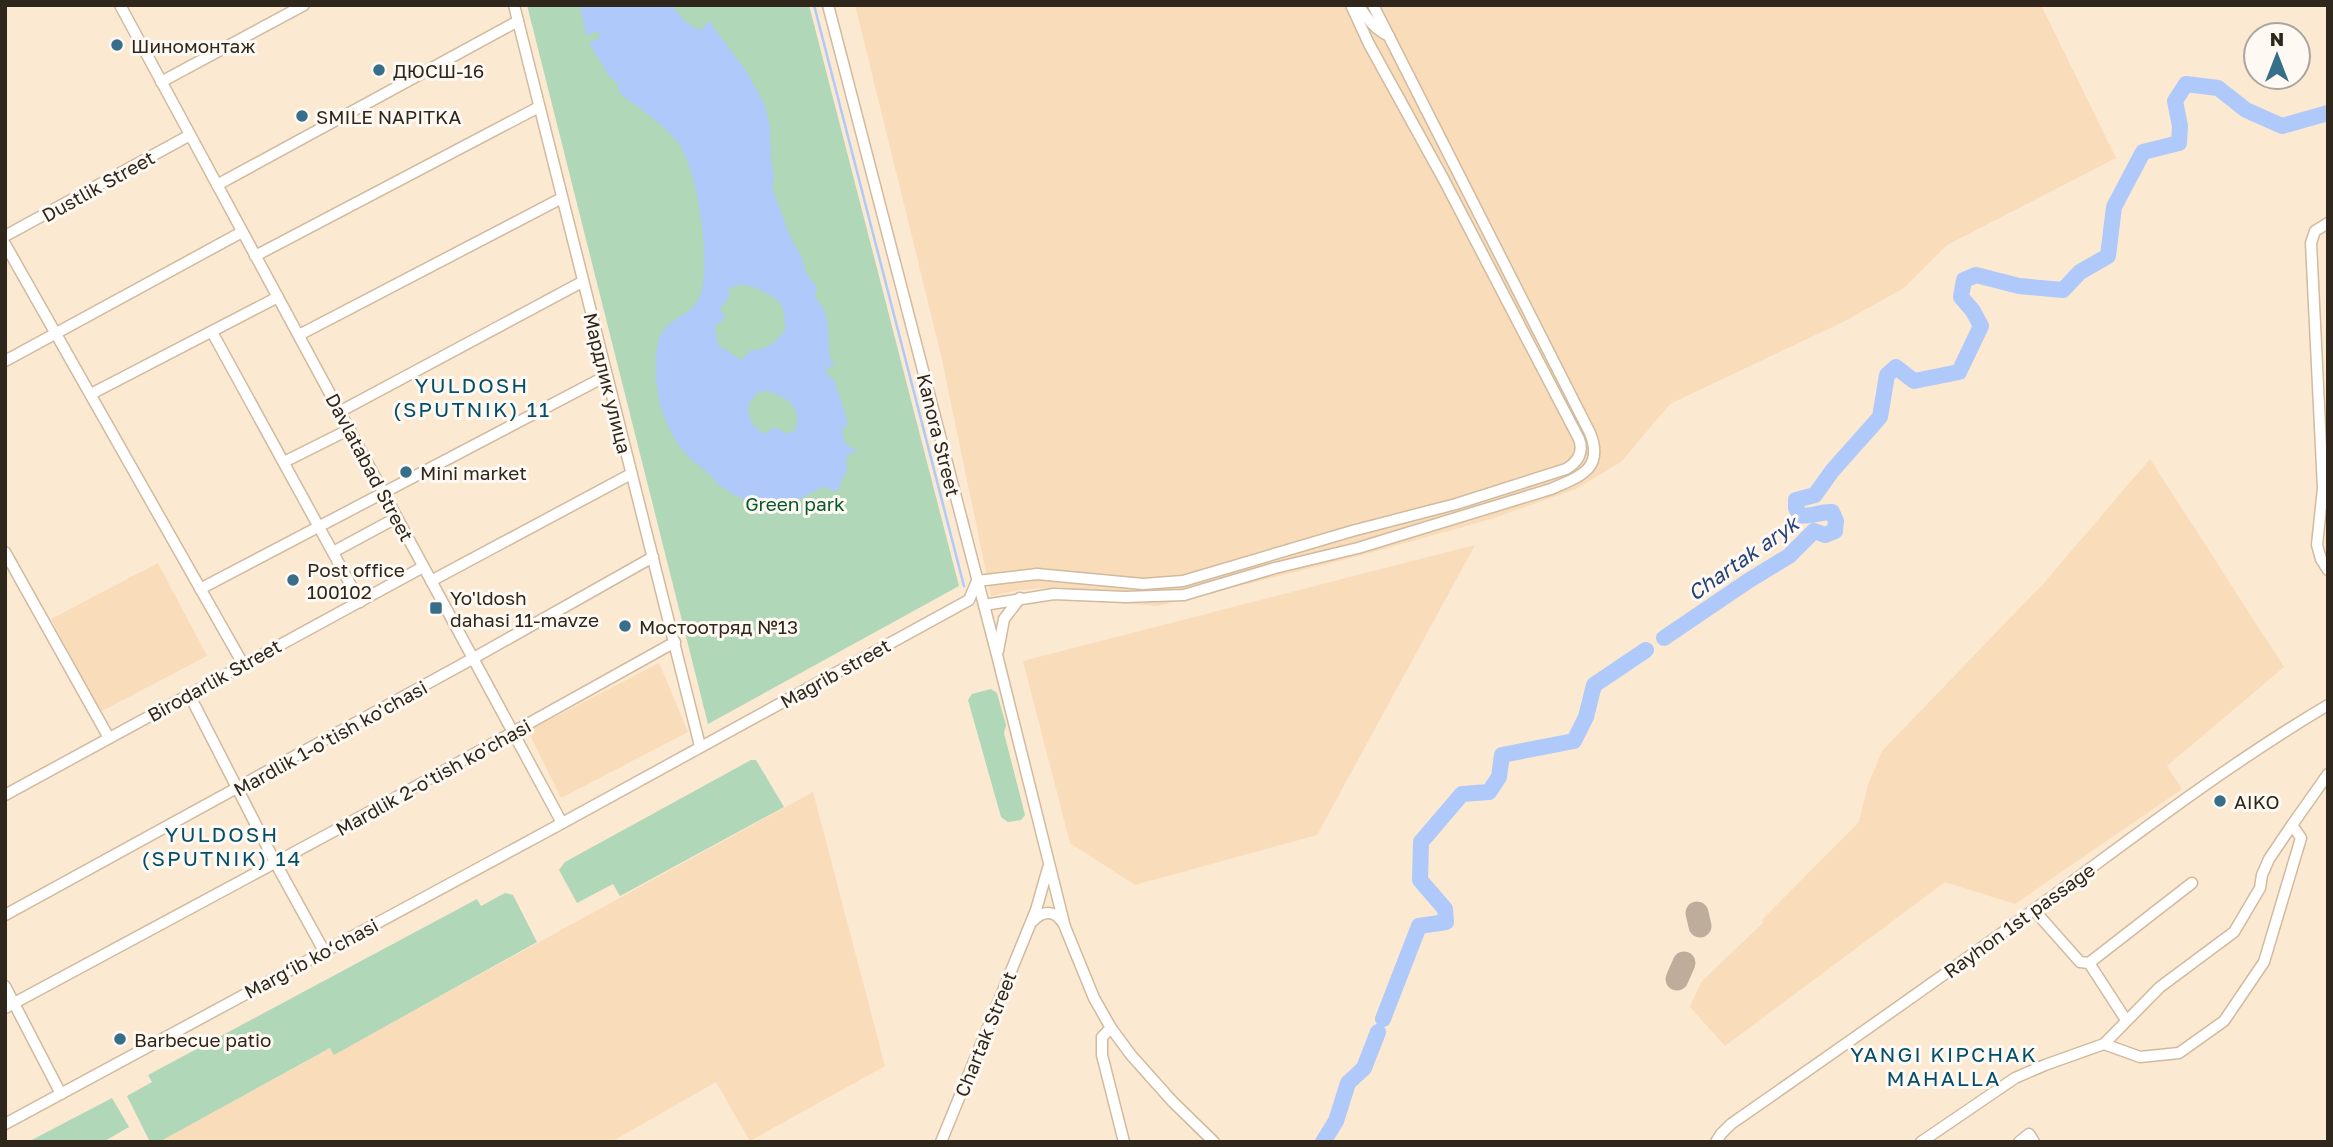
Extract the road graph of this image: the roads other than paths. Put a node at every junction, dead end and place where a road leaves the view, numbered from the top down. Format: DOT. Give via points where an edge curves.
graph roads {
  1 [pos="120,5"];
  2 [pos="304,5"];
  3 [pos="514,5"];
  4 [pos="828,5"];
  5 [pos="1351,5"];
  6 [pos="1358,5"];
  7 [pos="1373,5"];
  8 [pos="518,21"];
  9 [pos="1390,36"];
  10 [pos="161,82"];
  11 [pos="539,107"];
  12 [pos="190,135"];
  13 [pos="217,185"];
  14 [pos="562,198"];
  15 [pos="2328,223"];
  16 [pos="242,232"];
  17 [pos="5,236"];
  18 [pos="5,244"];
  19 [pos="255,256"];
  20 [pos="582,282"];
  21 [pos="278,298"];
  22 [pos="56,332"];
  23 [pos="212,332"];
  24 [pos="299,335"];
  25 [pos="5,361"];
  26 [pos="606,376"];
  27 [pos="91,394"];
  28 [pos="341,411"];
  29 [pos="350,429"];
  30 [pos="1581,453"];
  31 [pos="1594,456"];
  32 [pos="284,462"];
  33 [pos="631,474"];
  34 [pos="2325,486"];
  35 [pos="384,495"];
  36 [pos="1456,504"];
  37 [pos="1460,517"];
  38 [pos="396,518"];
  39 [pos="318,526"];
  40 [pos="1352,531"];
  41 [pos="1358,548"];
  42 [pos="5,552"];
  43 [pos="333,552"];
  44 [pos="653,556"];
  45 [pos="423,568"];
  46 [pos="2328,570"];
  47 [pos="977,581"];
  48 [pos="431,582"];
  49 [pos="200,589"];
  50 [pos="1020,598"];
  51 [pos="969,600"];
  52 [pos="360,602"];
  53 [pos="984,605"];
  54 [pos="675,642"];
  55 [pos="997,654"];
  56 [pos="472,659"];
  57 [pos="243,664"];
  58 [pos="189,694"];
  59 [pos="2328,705"];
  60 [pos="512,734"];
  61 [pos="109,738"];
  62 [pos="700,746"];
  63 [pos="2328,774"];
  64 [pos="238,789"];
  65 [pos="5,795"];
  66 [pos="562,824"];
  67 [pos="2292,825"];
  68 [pos="275,862"];
  69 [pos="1048,864"];
  70 [pos="2192,883"];
  71 [pos="2034,910"];
  72 [pos="5,915"];
  73 [pos="1029,927"];
  74 [pos="1065,927"];
  75 [pos="324,951"];
  76 [pos="2089,963"];
  77 [pos="5,986"];
  78 [pos="10,1006"];
  79 [pos="2126,1020"];
  80 [pos="1111,1028"];
  81 [pos="2104,1044"];
  82 [pos="61,1094"];
  83 [pos="5,1124"];
  84 [pos="941,1142"];
  85 [pos="1124,1142"];
  86 [pos="1214,1142"];
  87 [pos="1716,1142"];
  88 [pos="1921,1142"];
  89 [pos="2019,1142"];
  90 [pos="2034,1142"];
  1 -- 10 [label="street"];
  2 -- 10 [label="street"];
  3 -- 8 [label="street, Мардлик улица"];
  4 -- 47 [label="street, Kanora Street"];
  5 -- 30 [label="street" via="1579,439"];
  6 -- 9 [label="street" via="1378,31"];
  7 -- 9 [label="street"];
  8 -- 11 [label="street, Мардлик улица"];
  8 -- 13 [label="street"];
  9 -- 31 [label="street" via="1590,433"];
  10 -- 12 [label="street"];
  11 -- 14 [label="street, Мардлик улица"];
  11 -- 19 [label="street"];
  12 -- 13 [label="street, Davlatabad Street"];
  12 -- 17 [label="street, Dustlik Street"];
  13 -- 16 [label="street, Davlatabad Street"];
  14 -- 20 [label="street, Мардлик улица"];
  14 -- 24 [label="street"];
  15 -- 34 [label="street" via="2315,231 2311,243"];
  16 -- 19 [label="street, Davlatabad Street"];
  16 -- 22 [label="street"];
  18 -- 22 [label="street"];
  19 -- 21 [label="street, Davlatabad Street"];
  20 -- 26 [label="street, Мардлик улица"];
  20 -- 28 [label="street"];
  21 -- 23 [label="street"];
  21 -- 24 [label="street, Davlatabad Street"];
  22 -- 25 [label="street"];
  22 -- 27 [label="street"];
  23 -- 27 [label="street"];
  23 -- 32 [label="street"];
  24 -- 28 [label="street, Davlatabad Street"];
  26 -- 33 [label="street, Мардлик улица"];
  26 -- 35 [label="street"];
  27 -- 49 [label="street"];
  28 -- 29 [label="street, Davlatabad Street"];
  29 -- 32 [label="street"];
  29 -- 35 [label="street, Davlatabad Street"];
  30 -- 31 [label="street"];
  30 -- 36 [label="street" via="1566,469"];
  31 -- 37 [label="street" via="1590,468 1578,478"];
  32 -- 39 [label="street"];
  33 -- 44 [label="street, Мардлик улица"];
  33 -- 48 [label="street"];
  34 -- 46 [label="street" via="2317,545"];
  35 -- 38 [label="street, Davlatabad Street"];
  35 -- 39 [label="street"];
  36 -- 37 [label="street"];
  36 -- 40 [label="street"];
  37 -- 41 [label="street"];
  38 -- 43 [label="street"];
  38 -- 45 [label="street, Davlatabad Street"];
  39 -- 43 [label="street"];
  39 -- 49 [label="street"];
  40 -- 41 [label="street"];
  40 -- 47 [label="street" via="1183,581 1143,584 1037,574"];
  41 -- 50 [label="street" via="1184,595"];
  42 -- 61 [label="street"];
  43 -- 52 [label="street"];
  44 -- 54 [label="street, Мардлик улица"];
  44 -- 56 [label="street, Mardlik 1-o'tish ko'chasi"];
  45 -- 48 [label="street, Davlatabad Street"];
  45 -- 52 [label="street, Birodarlik Street"];
  47 -- 51 [label="street"];
  47 -- 53 [label="street, Kanora Street"];
  48 -- 56 [label="street, Davlatabad Street"];
  49 -- 57 [label="street"];
  50 -- 53 [label="street"];
  50 -- 55 [label="street" via="1004,620"];
  51 -- 53 [label="street"];
  51 -- 62 [label="street, Magrib street"];
  52 -- 57 [label="street, Birodarlik Street"];
  53 -- 55 [label="street, Kanora Street"];
  54 -- 60 [label="street, Mardlik 2-o'tish ko'chasi"];
  54 -- 62 [label="street, Мардлик улица"];
  55 -- 69 [label="street, Kanora Street"];
  56 -- 60 [label="street, Davlatabad Street"];
  56 -- 64 [label="street, Mardlik 1-o'tish ko'chasi"];
  57 -- 58 [label="street, Birodarlik Street"];
  58 -- 61 [label="street, Birodarlik Street"];
  58 -- 64 [label="street"];
  59 -- 71 [label="street, Rayhon 1st passage" via="2169,809"];
  60 -- 66 [label="street, Davlatabad Street"];
  60 -- 68 [label="street, Mardlik 2-o'tish ko'chasi"];
  61 -- 65 [label="street, Birodarlik Street"];
  62 -- 66 [label="street, Magrib street"];
  63 -- 67 [label="street"];
  64 -- 68 [label="street"];
  64 -- 72 [label="street, Mardlik 1-o'tish ko'chasi"];
  66 -- 75 [label="street, Marg‘ib ko‘chasi"];
  67 -- 79 [label="street" via="2269,859 2260,888 2234,932 2160,987"];
  67 -- 81 [label="street" via="2301,838 2264,962 2224,1021 2179,1053 2140,1057"];
  68 -- 75 [label="street"];
  68 -- 78 [label="street, Mardlik 2-o'tish ko'chasi"];
  69 -- 73 [label="street, Chartak Street"];
  69 -- 74 [label="street, Kanora Street"];
  70 -- 76 [label="street"];
  71 -- 76 [label="street" via="2080,962"];
  71 -- 87 [label="street, Rayhon 1st passage" via="1731,1124"];
  73 -- 74 [label="street" via="1048,913 1058,916"];
  73 -- 84 [label="street, Chartak Street"];
  74 -- 80 [label="street, Kanora Street"];
  75 -- 82 [label="street, Marg‘ib ko‘chasi"];
  76 -- 79 [label="street"];
  77 -- 78 [label="street"];
  78 -- 82 [label="street"];
  79 -- 81 [label="street"];
  80 -- 85 [label="street" via="1102,1037 1102,1055"];
  80 -- 86 [label="street, Kanora Street" via="1164,1092"];
  81 -- 88 [label="street" via="2015,1078"];
  82 -- 83 [label="street, Marg‘ib ko‘chasi"];
  89 -- 90 [label="street" via="2029,1134"];
}
